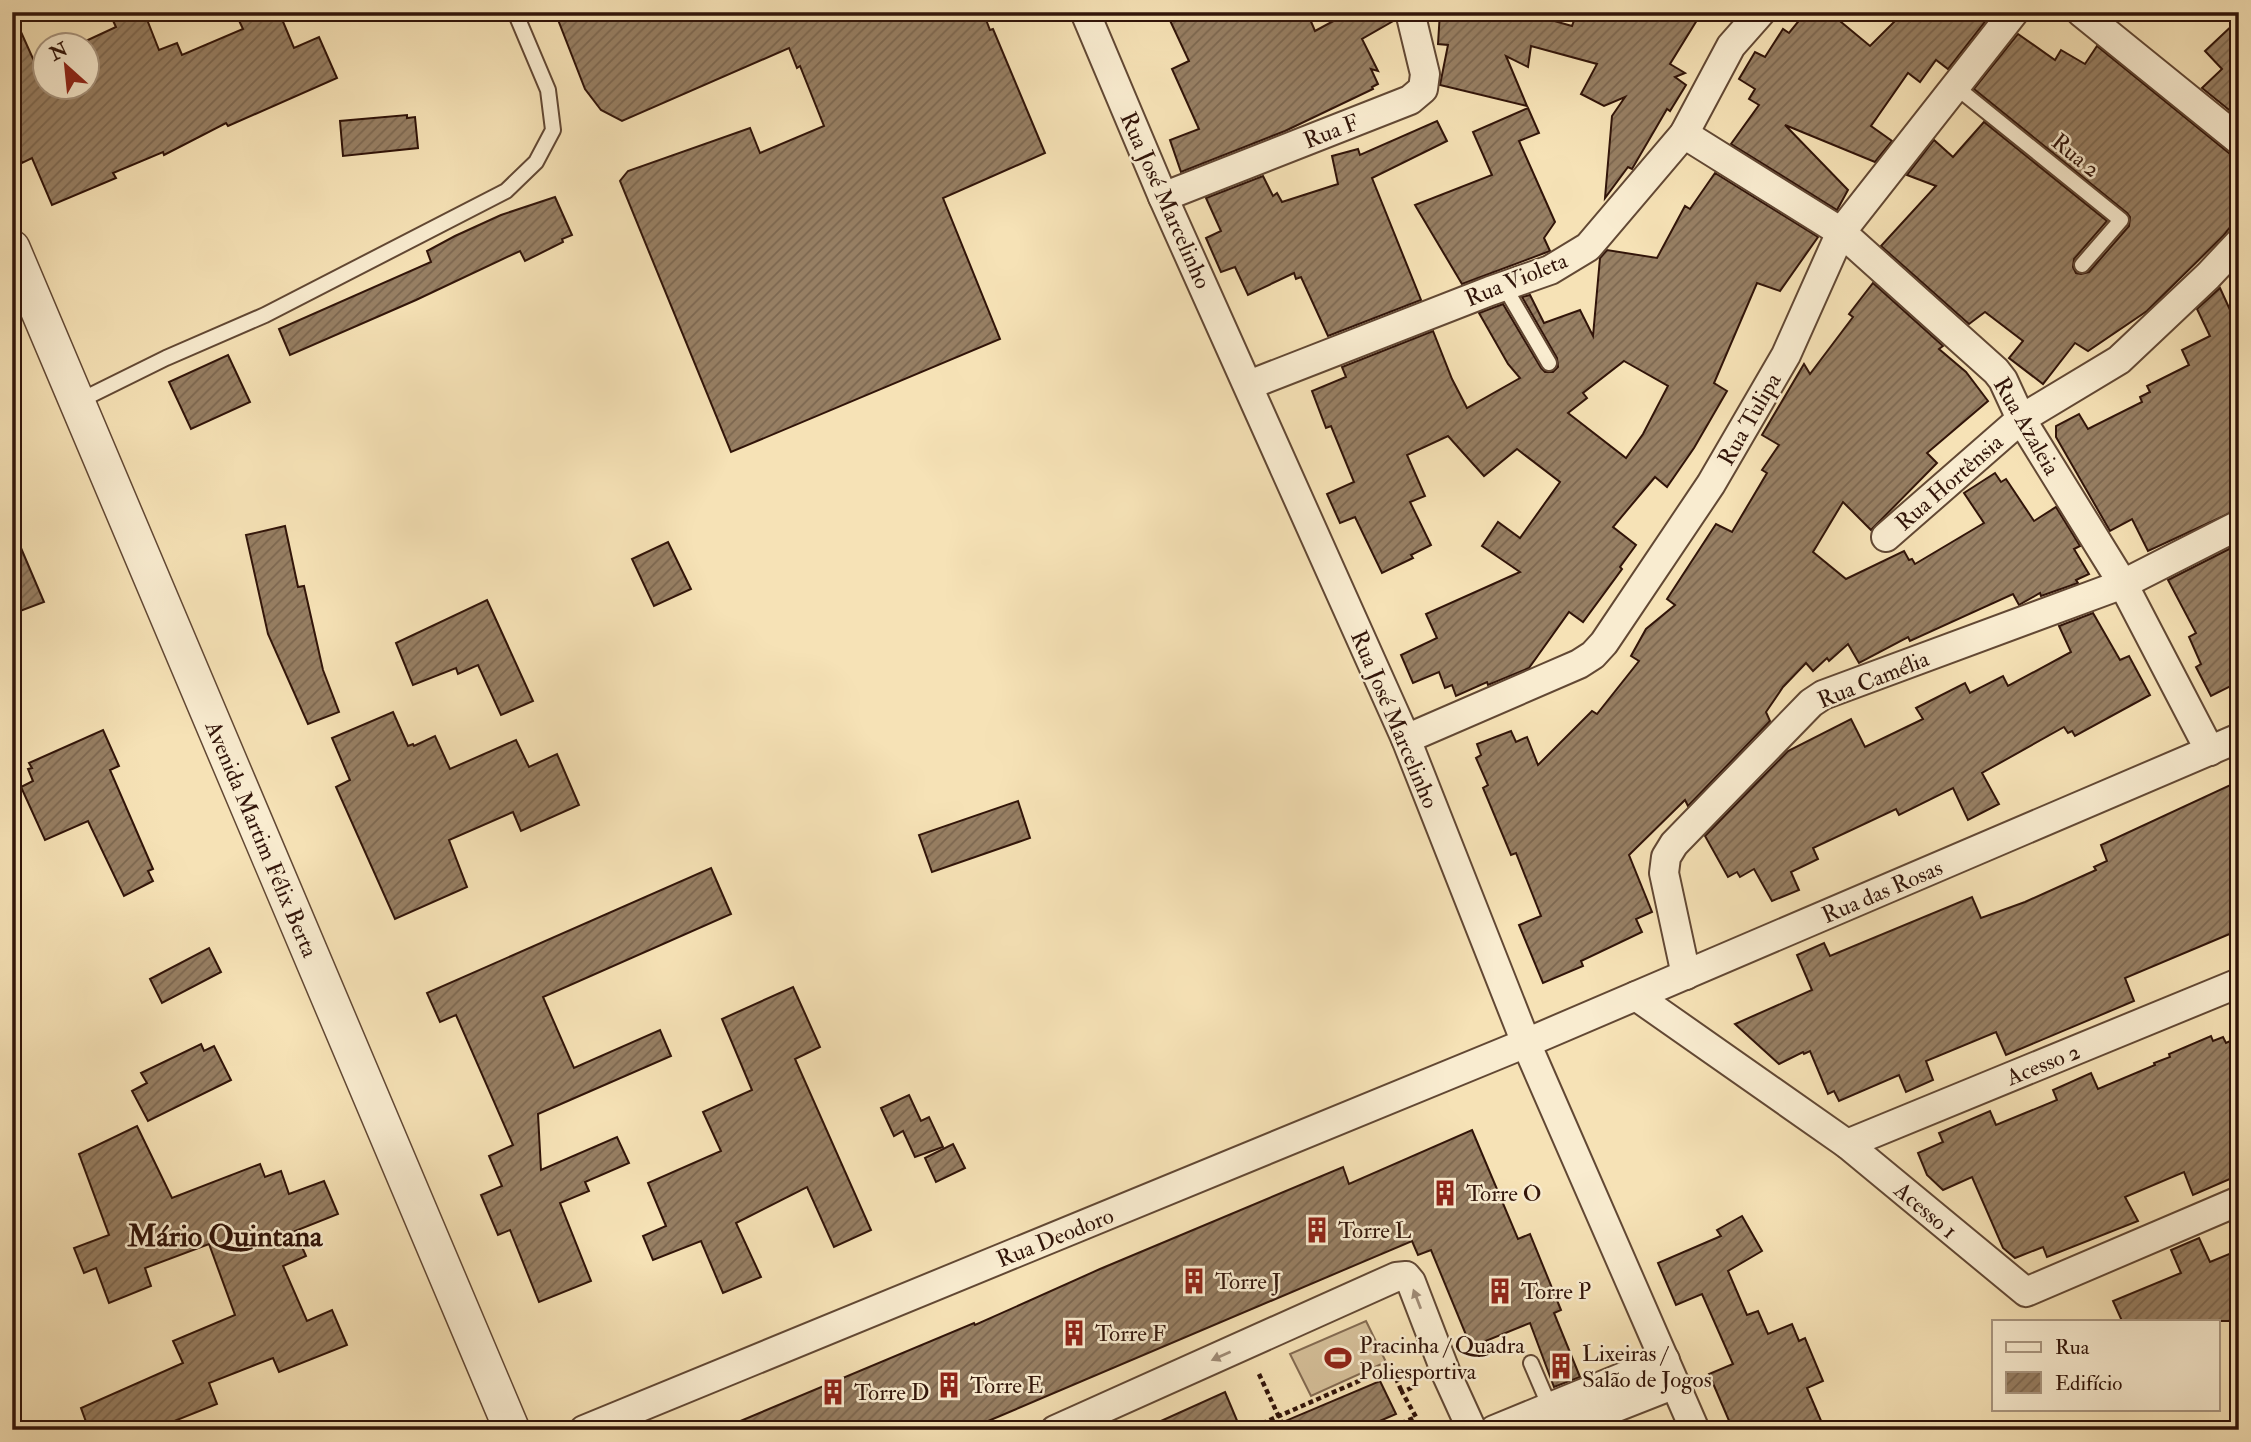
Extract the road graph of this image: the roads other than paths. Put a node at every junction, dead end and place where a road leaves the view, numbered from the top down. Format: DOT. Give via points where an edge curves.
graph roads {
  1 [pos="515,12"];
  2 [pos="1085,12"];
  3 [pos="1410,12"];
  4 [pos="1761,12"];
  5 [pos="2014,12"];
  6 [pos="2081,12"];
  7 [pos="1956,87"];
  8 [pos="1684,134"];
  9 [pos="2239,140"];
  10 [pos="1163,197"];
  11 [pos="1841,232"];
  12 [pos="2239,243"];
  13 [pos="12,248"];
  14 [pos="2082,265"];
  15 [pos="1504,286"];
  16 [pos="1549,363"];
  17 [pos="1249,385"];
  18 [pos="77,402"];
  19 [pos="2021,419"];
  20 [pos="2239,525"];
  21 [pos="1886,537"];
  22 [pos="2123,584"];
  23 [pos="2239,738"];
  24 [pos="1406,739"];
  25 [pos="2210,751"];
  26 [pos="1686,975"];
  27 [pos="2239,983"];
  28 [pos="1636,996"];
  29 [pos="1526,1043"];
  30 [pos="1847,1144"];
  31 [pos="2239,1201"];
  32 [pos="1531,1363"];
  33 [pos="1670,1372"];
  34 [pos="1555,1422"];
  35 [pos="1084,1424"];
  36 [pos="512,1430"];
  37 [pos="584,1430"];
  38 [pos="1055,1430"];
  39 [pos="1472,1430"];
  40 [pos="1494,1430"];
  41 [pos="1695,1430"];
  1 -- 18 [label="lane" via="548,90 554,130 536,162 506,191 265,315"];
  2 -- 10 [label="street, Rua José Marcelinho"];
  3 -- 10 [label="street, Rua F" via="1425,74 1423,89 1410,100"];
  4 -- 8 [label="street, Rua Violeta" via="1731,46"];
  5 -- 7 [label="street, Rua Tulipa"];
  6 -- 9 [label="street"];
  7 -- 11 [label="street, Rua Tulipa"];
  7 -- 14 [label="lane, Rua 2" via="2121,220"];
  8 -- 11 [label="street, Rua Azaleia"];
  8 -- 15 [label="street, Rua Violeta" via="1588,247 1550,270"];
  10 -- 17 [label="street, Rua José Marcelinho"];
  11 -- 19 [label="street, Rua Azaleia" via="1996,371"];
  11 -- 24 [label="street, Rua Tulipa" via="1786,355 1718,472 1604,643 1579,664"];
  12 -- 19 [label="street, Rua Hortênsia" via="2119,360"];
  13 -- 18 [label="street, Avenida Martim Félix Berta"];
  15 -- 16 [label="lane"];
  15 -- 17 [label="street, Rua Violeta"];
  17 -- 24 [label="street, Rua José Marcelinho"];
  18 -- 36 [label="street, Avenida Martim Félix Berta"];
  19 -- 21 [label="street, Rua Hortênsia"];
  19 -- 22 [label="street, Rua Azaleia"];
  20 -- 22 [label="street, Rua Camélia"];
  22 -- 25 [label="street, Rua Azaleia"];
  22 -- 26 [label="street, Rua Camélia" via="1811,703 1674,844 1667,857 1664,873"];
  23 -- 25 [label="street, Rua das Rosas"];
  24 -- 29 [label="street, Rua José Marcelinho"];
  25 -- 26 [label="street, Rua das Rosas"];
  26 -- 28 [label="street, Rua das Rosas"];
  27 -- 30 [label="street, Acesso 2"];
  28 -- 29 [label="street, Rua das Rosas"];
  28 -- 30 [label="street, Acesso 1"];
  29 -- 33 [label="street, Rua José Marcelinho"];
  29 -- 37 [label="street, Rua Deodoro"];
  30 -- 31 [label="street, Acesso 1" via="2026,1292"];
  32 -- 34 [label="lane"];
  33 -- 34 [label="street"];
  33 -- 41 [label="street, Rua José Marcelinho"];
  34 -- 40 [label="street"];
  35 -- 38 [label="street"];
  39 -- 35 [label="street, one-way" via="1406,1276 1245,1345"];
}
